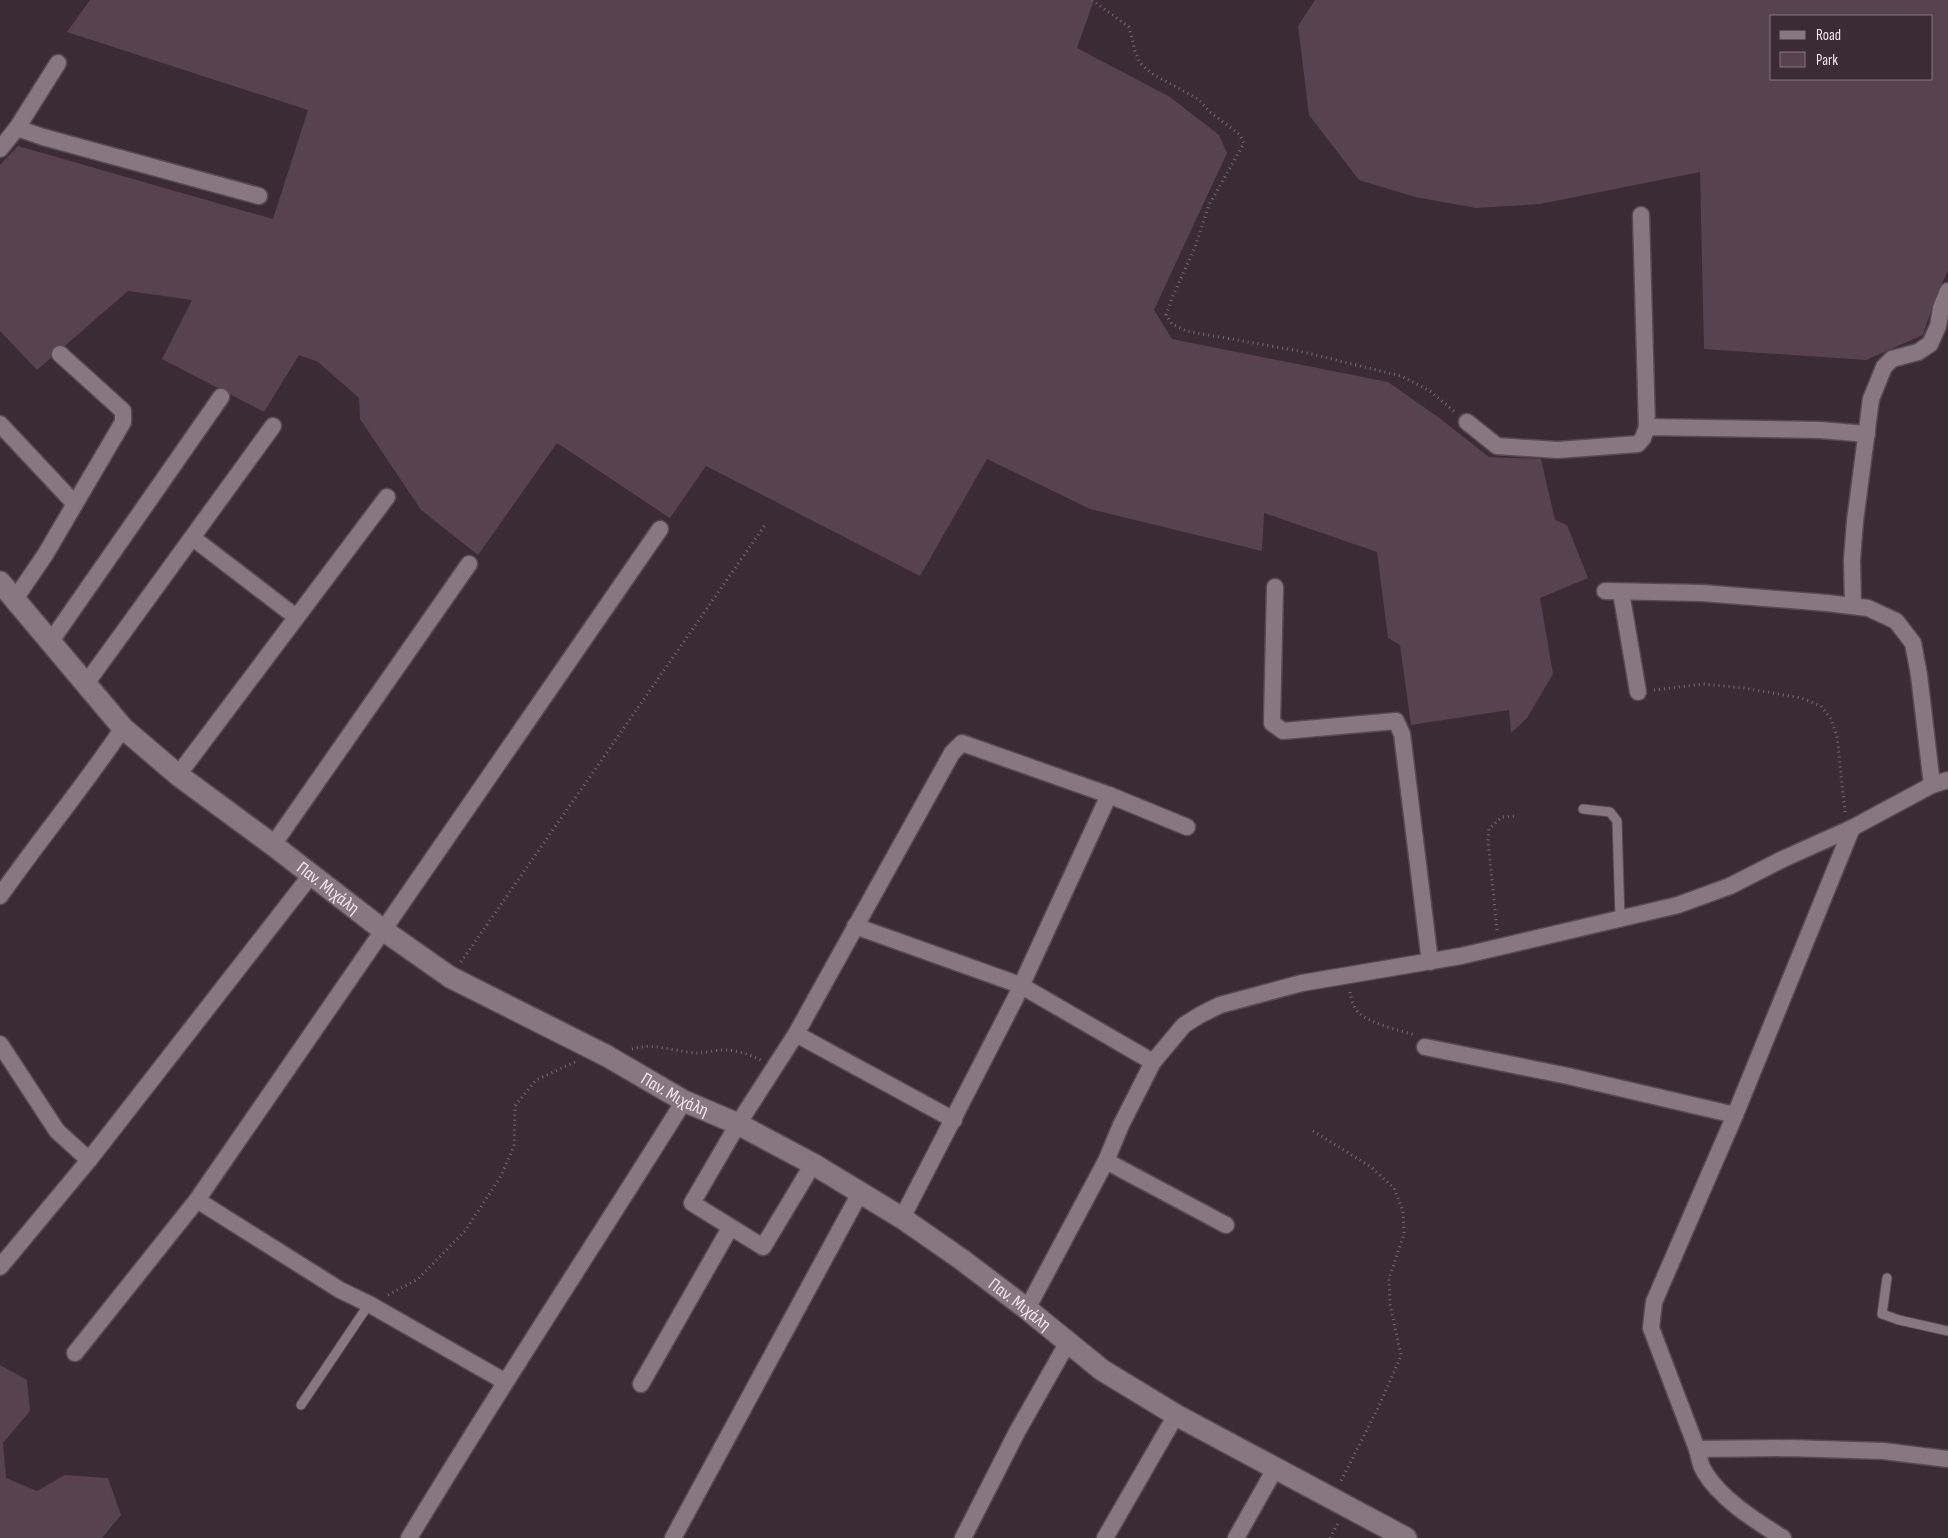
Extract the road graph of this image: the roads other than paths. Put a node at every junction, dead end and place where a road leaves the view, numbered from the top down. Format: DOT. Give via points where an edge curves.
graph roads {
  1 [pos="58,63"];
  2 [pos="17,128"];
  3 [pos="0,149"];
  4 [pos="259,196"];
  5 [pos="1641,215"];
  6 [pos="1948,291"];
  7 [pos="60,354"];
  8 [pos="221,397"];
  9 [pos="1467,422"];
  10 [pos="0,424"];
  11 [pos="273,426"];
  12 [pos="1647,427"];
  13 [pos="1867,434"];
  14 [pos="387,497"];
  15 [pos="75,504"];
  16 [pos="660,529"];
  17 [pos="193,538"];
  18 [pos="469,564"];
  19 [pos="1275,588"];
  20 [pos="5,591"];
  21 [pos="1853,606"];
  22 [pos="296,617"];
  23 [pos="50,641"];
  24 [pos="85,685"];
  25 [pos="1638,692"];
  26 [pos="123,728"];
  27 [pos="178,775"];
  28 [pos="1948,780"];
  29 [pos="1932,785"];
  30 [pos="1109,795"];
  31 [pos="1583,810"];
  32 [pos="1187,827"];
  33 [pos="1849,830"];
  34 [pos="274,845"];
  35 [pos="311,875"];
  36 [pos="0,896"];
  37 [pos="1620,918"];
  38 [pos="855,926"];
  39 [pos="383,930"];
  40 [pos="1430,962"];
  41 [pos="1020,985"];
  42 [pos="796,1034"];
  43 [pos="0,1044"];
  44 [pos="1425,1047"];
  45 [pos="1153,1062"];
  46 [pos="684,1101"];
  47 [pos="1735,1115"];
  48 [pos="954,1120"];
  49 [pos="738,1124"];
  50 [pos="89,1160"];
  51 [pos="1106,1161"];
  52 [pos="813,1164"];
  53 [pos="860,1193"];
  54 [pos="197,1200"];
  55 [pos="902,1218"];
  56 [pos="1226,1225"];
  57 [pos="730,1228"];
  58 [pos="0,1267"];
  59 [pos="1887,1278"];
  60 [pos="369,1304"];
  61 [pos="1027,1309"];
  62 [pos="1948,1330"];
  63 [pos="1068,1342"];
  64 [pos="75,1353"];
  65 [pos="504,1381"];
  66 [pos="641,1384"];
  67 [pos="301,1405"];
  68 [pos="1176,1414"];
  69 [pos="1697,1449"];
  70 [pos="1948,1459"];
  71 [pos="1275,1469"];
  72 [pos="409,1538"];
  73 [pos="673,1538"];
  74 [pos="963,1538"];
  75 [pos="1105,1538"];
  76 [pos="1236,1538"];
  77 [pos="1406,1538"];
  78 [pos="1783,1538"];
  1 -- 2 [label="street"];
  2 -- 3 [label="street"];
  2 -- 4 [label="street"];
  5 -- 12 [label="street"];
  6 -- 13 [label="street" via="1930,344 1918,352 1892,359 1884,367 1871,399"];
  7 -- 15 [label="street" via="122,411 123,422"];
  8 -- 23 [label="street"];
  9 -- 12 [label="street" via="1497,446 1558,450 1638,444"];
  10 -- 15 [label="street"];
  11 -- 17 [label="street"];
  12 -- 13 [label="street" via="1820,430"];
  13 -- 21 [label="street" via="1855,521"];
  14 -- 22 [label="street"];
  15 -- 20 [label="street" via="45,555"];
  16 -- 39 [label="street"];
  17 -- 22 [label="street"];
  17 -- 24 [label="street"];
  18 -- 34 [label="street"];
  19 -- 40 [label="street" via="1272,723 1283,731 1396,722 1402,734"];
  20 -- 23 [label="street, Παν. Μιχάλη"];
  21 -- 25 [label="street" via="1702,593 1613,591"];
  21 -- 29 [label="street" via="1868,608 1896,621 1913,643"];
  22 -- 27 [label="street"];
  23 -- 24 [label="street, Παν. Μιχάλη"];
  24 -- 26 [label="street, Παν. Μιχάλη"];
  26 -- 27 [label="street, Παν. Μιχάλη"];
  26 -- 36 [label="street"];
  27 -- 34 [label="street, Παν. Μιχάλη"];
  28 -- 29 [label="street"];
  29 -- 33 [label="street"];
  30 -- 32 [label="street"];
  30 -- 38 [label="street" via="962,742 952,753"];
  30 -- 41 [label="street"];
  31 -- 37 [label="lane" via="1610,812 1617,821"];
  33 -- 37 [label="street" via="1730,886 1678,905"];
  33 -- 47 [label="street"];
  34 -- 35 [label="street, Παν. Μιχάλη"];
  35 -- 39 [label="street, Παν. Μιχάλη"];
  35 -- 50 [label="street"];
  37 -- 40 [label="street"];
  38 -- 41 [label="street"];
  38 -- 42 [label="street"];
  39 -- 46 [label="street, Παν. Μιχάλη" via="450,978 607,1056"];
  39 -- 54 [label="street"];
  40 -- 45 [label="street" via="1302,983 1220,1005 1184,1026"];
  41 -- 45 [label="street"];
  41 -- 48 [label="street"];
  42 -- 48 [label="street"];
  42 -- 49 [label="street"];
  43 -- 50 [label="street" via="57,1131"];
  44 -- 47 [label="street"];
  45 -- 51 [label="street"];
  46 -- 49 [label="street, Παν. Μιχάλη"];
  46 -- 65 [label="street"];
  47 -- 69 [label="street" via="1654,1302 1651,1328"];
  48 -- 55 [label="street"];
  49 -- 52 [label="street, Παν. Μιχάλη"];
  49 -- 57 [label="street" via="692,1203"];
  50 -- 58 [label="street"];
  51 -- 56 [label="street"];
  51 -- 61 [label="street"];
  52 -- 53 [label="street, Παν. Μιχάλη"];
  52 -- 57 [label="street" via="763,1247"];
  53 -- 55 [label="street, Παν. Μιχάλη"];
  53 -- 73 [label="street"];
  54 -- 60 [label="street" via="340,1290"];
  54 -- 64 [label="street"];
  55 -- 61 [label="street, Παν. Μιχάλη"];
  57 -- 66 [label="street"];
  59 -- 62 [label="lane" via="1882,1314"];
  60 -- 65 [label="street"];
  60 -- 67 [label="lane"];
  61 -- 63 [label="street, Παν. Μιχάλη"];
  63 -- 68 [label="street, Παν. Μιχάλη" via="1102,1370"];
  63 -- 74 [label="street"];
  65 -- 72 [label="street"];
  68 -- 71 [label="street, Παν. Μιχάλη"];
  68 -- 75 [label="street"];
  69 -- 70 [label="street" via="1882,1451"];
  69 -- 78 [label="street" via="1704,1470 1721,1491 1751,1518"];
  71 -- 76 [label="street"];
  71 -- 77 [label="street, Παν. Μιχάλη"];
}
